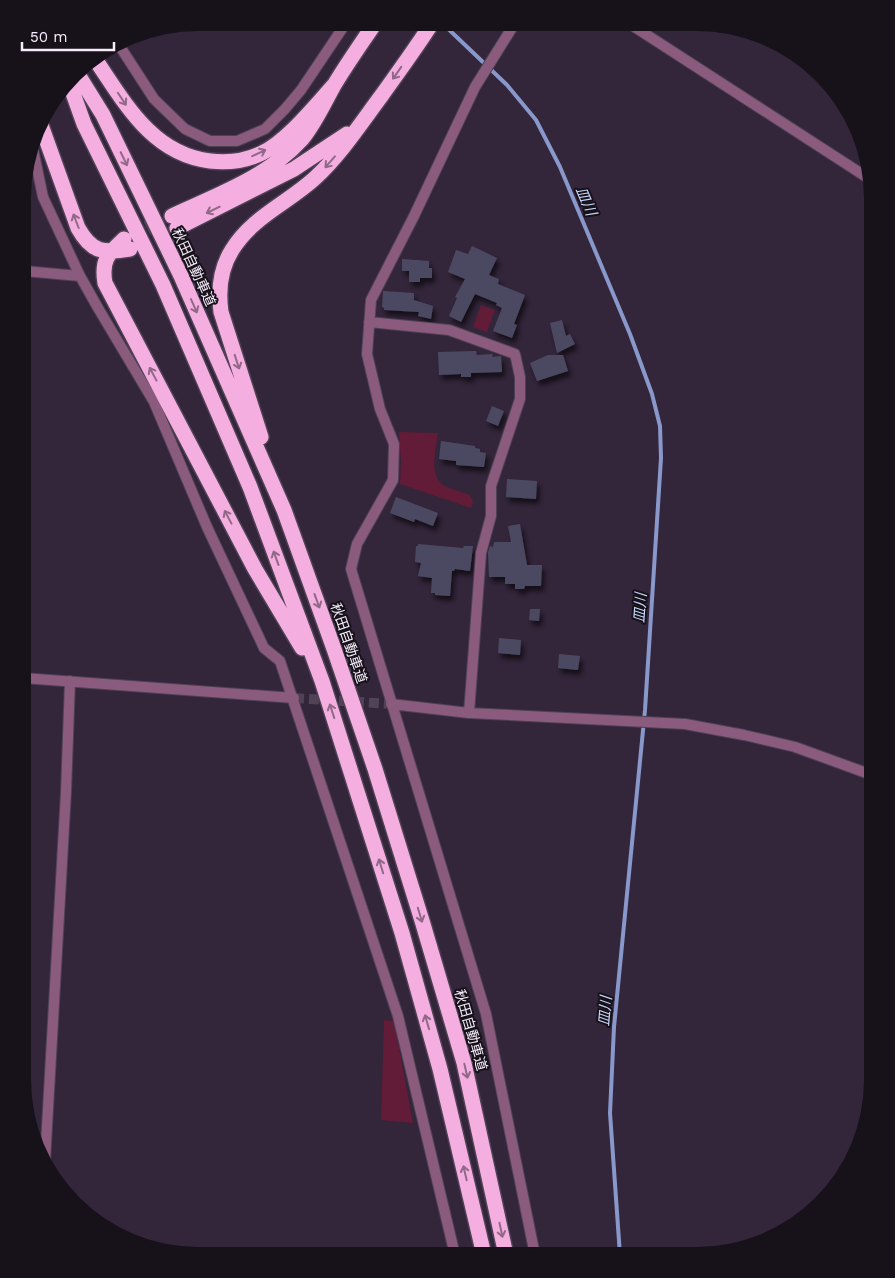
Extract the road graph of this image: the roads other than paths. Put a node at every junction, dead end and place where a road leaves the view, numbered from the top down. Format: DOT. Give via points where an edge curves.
graph roads {
  1 [pos="510,31"];
  2 [pos="641,31"];
  3 [pos="340,32"];
  4 [pos="369,32"];
  5 [pos="426,32"];
  6 [pos="122,50"];
  7 [pos="99,64"];
  8 [pos="81,80"];
  9 [pos="334,85"];
  10 [pos="72,90"];
  11 [pos="361,124"];
  12 [pos="44,134"];
  13 [pos="36,162"];
  14 [pos="862,174"];
  15 [pos="127,244"];
  16 [pos="110,252"];
  17 [pos="31,272"];
  18 [pos="80,276"];
  19 [pos="369,322"];
  20 [pos="284,510"];
  21 [pos="31,679"];
  22 [pos="70,681"];
  23 [pos="322,681"];
  24 [pos="294,698"];
  25 [pos="391,704"];
  26 [pos="469,712"];
  27 [pos="863,772"];
  28 [pos="46,1148"];
  29 [pos="453,1247"];
  30 [pos="482,1247"];
  31 [pos="504,1247"];
  32 [pos="533,1247"];
  1 -- 19 [label="street" via="475,87 371,300"];
  2 -- 14 [label="street"];
  3 -- 6 [label="street" via="285,109 265,129 237,141 210,141 185,129 154,99"];
  4 -- 9 [label="highway"];
  5 -- 11 [label="highway, one-way"];
  7 -- 9 [label="highway, one-way" via="130,111 159,140 184,154 216,162 232,162 263,152 282,139"];
  8 -- 20 [label="highway, 秋田自動車道, one-way" via="103,115 181,276"];
  11 -- 9 [label="highway, one-way" via="294,168 174,222 280,160 313,124"];
  23 -- 10 [label="highway, one-way" via="246,478 163,285 84,124"];
  11 -- 20 [label="highway, one-way" via="314,179 243,234 224,265 220,282 221,312"];
  16 -- 12 [label="highway, one-way" via="95,248 78,228"];
  13 -- 18 [label="street" via="43,197"];
  15 -- 16 [label="highway"];
  23 -- 16 [label="highway, one-way" via="255,569 105,283 103,271"];
  17 -- 18 [label="street"];
  18 -- 24 [label="street" via="154,402 207,527 264,648 280,661"];
  19 -- 25 [label="street" via="367,354 380,409 394,444 393,480 357,544 351,569"];
  19 -- 26 [label="street" via="449,330 515,354 520,399 490,486 491,516 481,553"];
  20 -- 31 [label="highway, 秋田自動車道, one-way" via="368,750 423,924 464,1063"];
  21 -- 22 [label="street"];
  22 -- 24 [label="street"];
  22 -- 28 [label="street"];
  30 -- 23 [label="highway, one-way" via="440,1069 407,951"];
  24 -- 29 [label="street" via="398,1016"];
  25 -- 26 [label="street"];
  25 -- 32 [label="street" via="486,1014"];
  26 -- 27 [label="street" via="685,724 795,748"];
}
